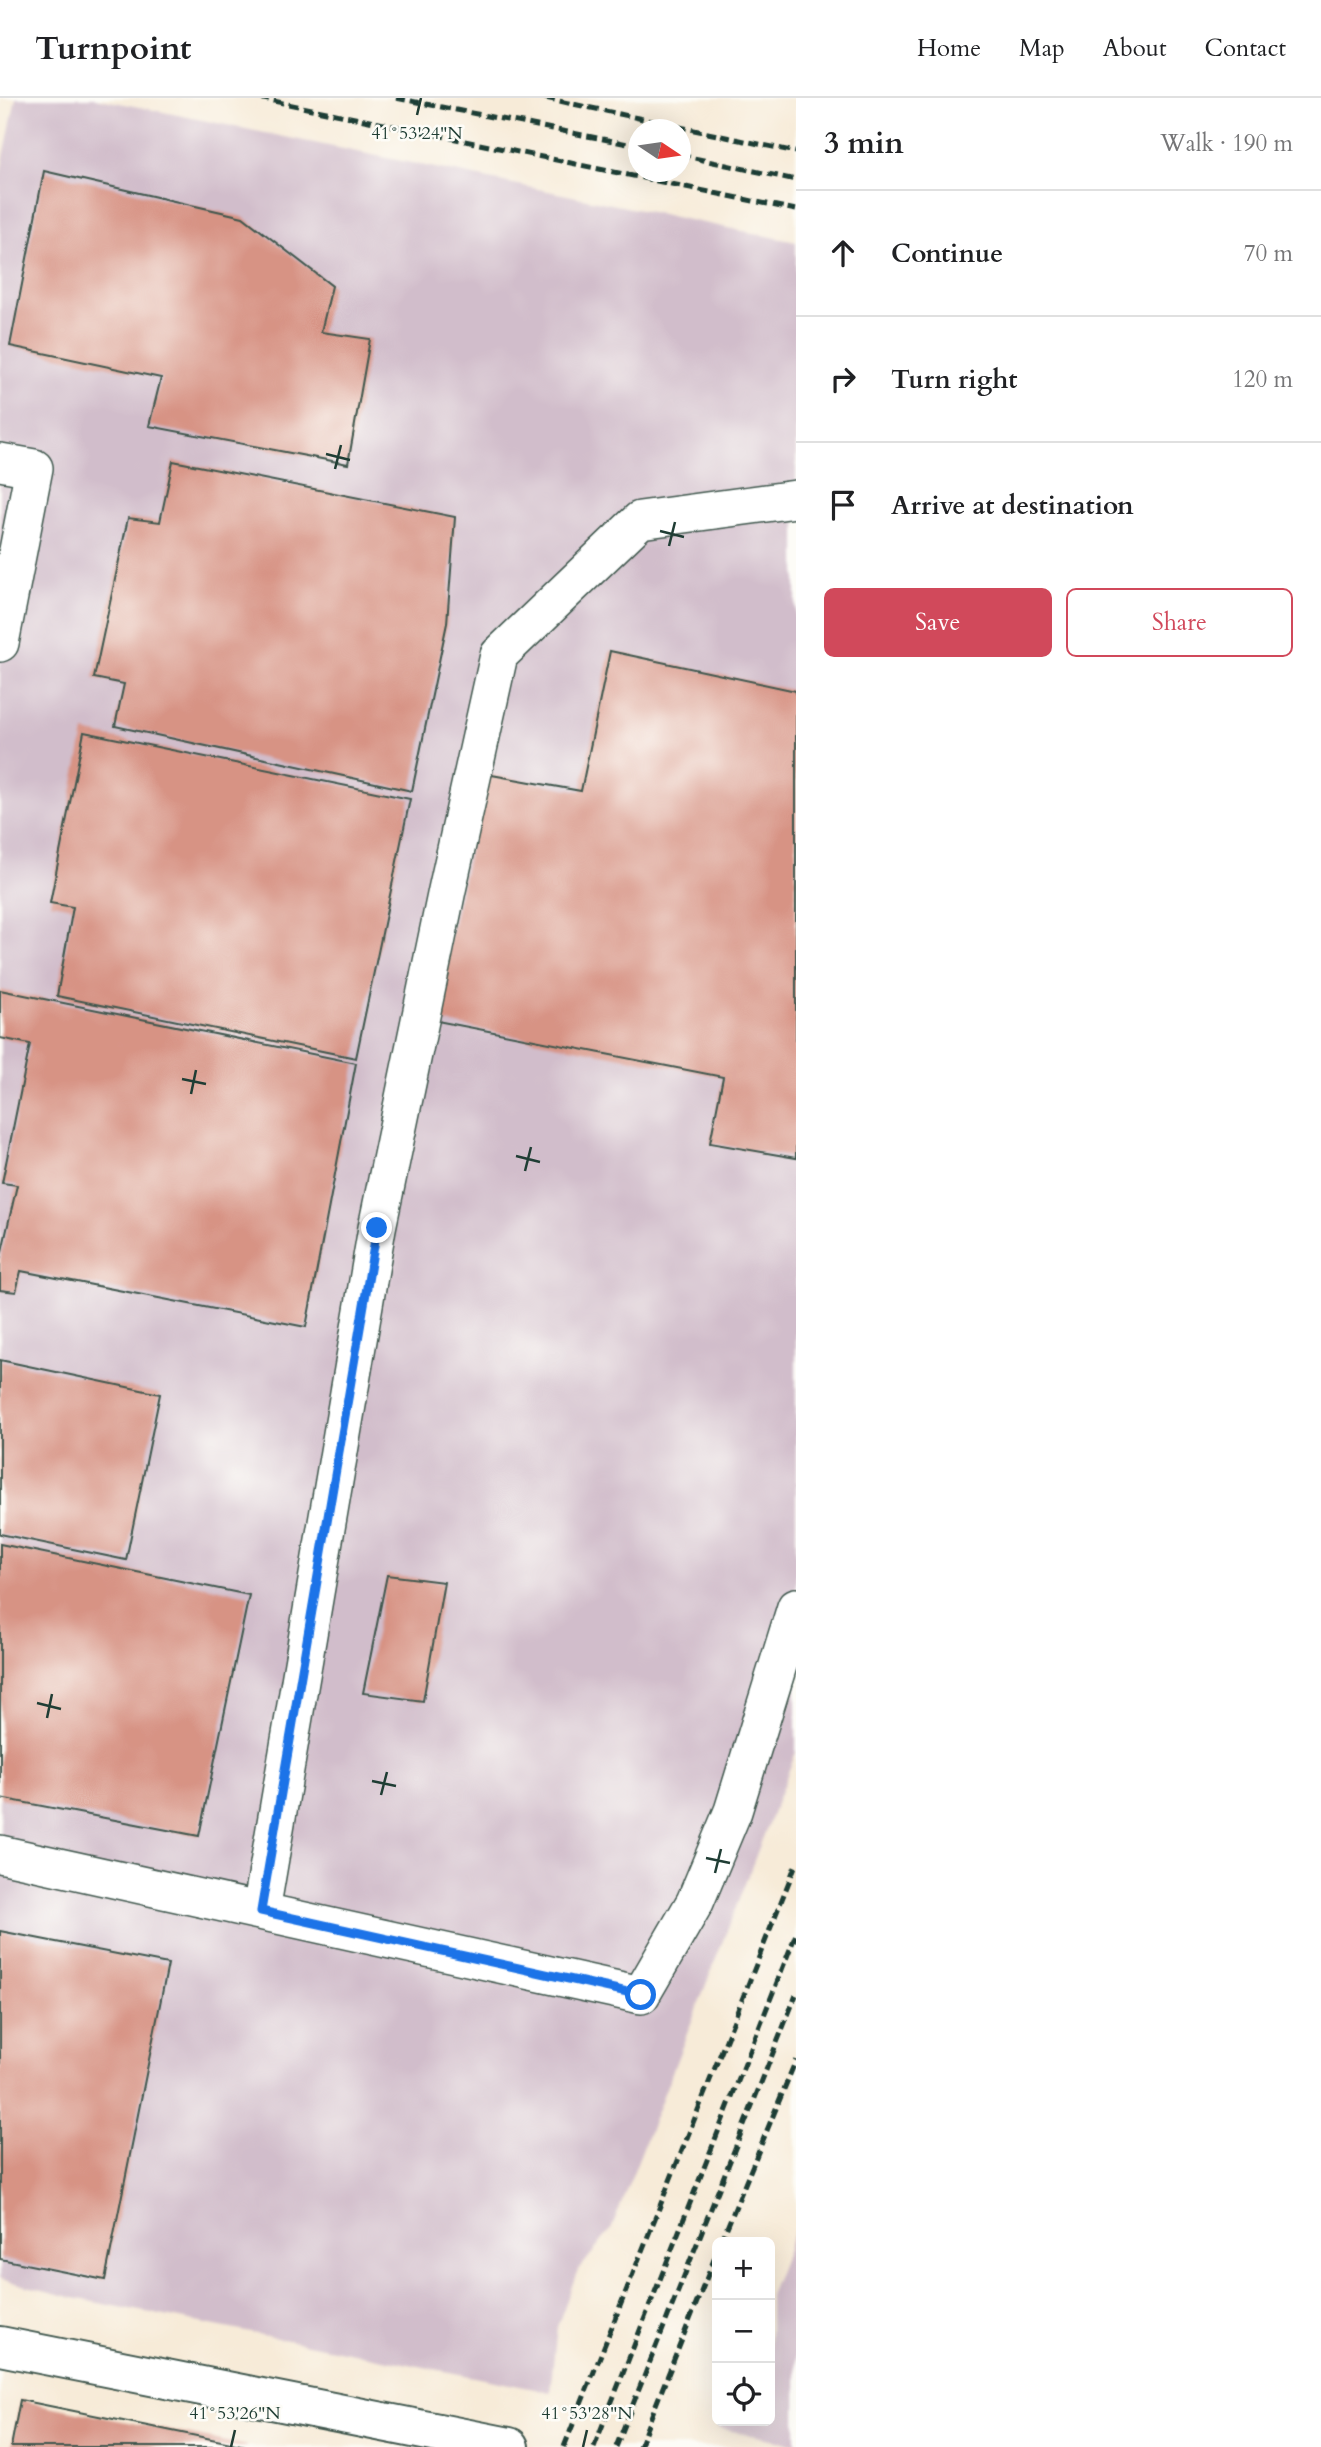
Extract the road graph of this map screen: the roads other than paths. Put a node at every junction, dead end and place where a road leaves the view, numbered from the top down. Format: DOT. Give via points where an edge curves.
graph roads {
  1 [pos="0,462"];
  2 [pos="796,499"];
  3 [pos="0,643"];
  4 [pos="796,1607"];
  5 [pos="0,1854"];
  6 [pos="261,1911"];
  7 [pos="0,2346"];
  8 [pos="509,2447"];
  1 -- 3 [label="lane" via="34,468"];
  2 -- 6 [label="lane" via="640,520 499,655 377,1228"];
  4 -- 6 [label="lane" via="728,1822 695,1902 641,1995"];
  5 -- 6 [label="lane"];
  7 -- 8 [label="main road"];
}
